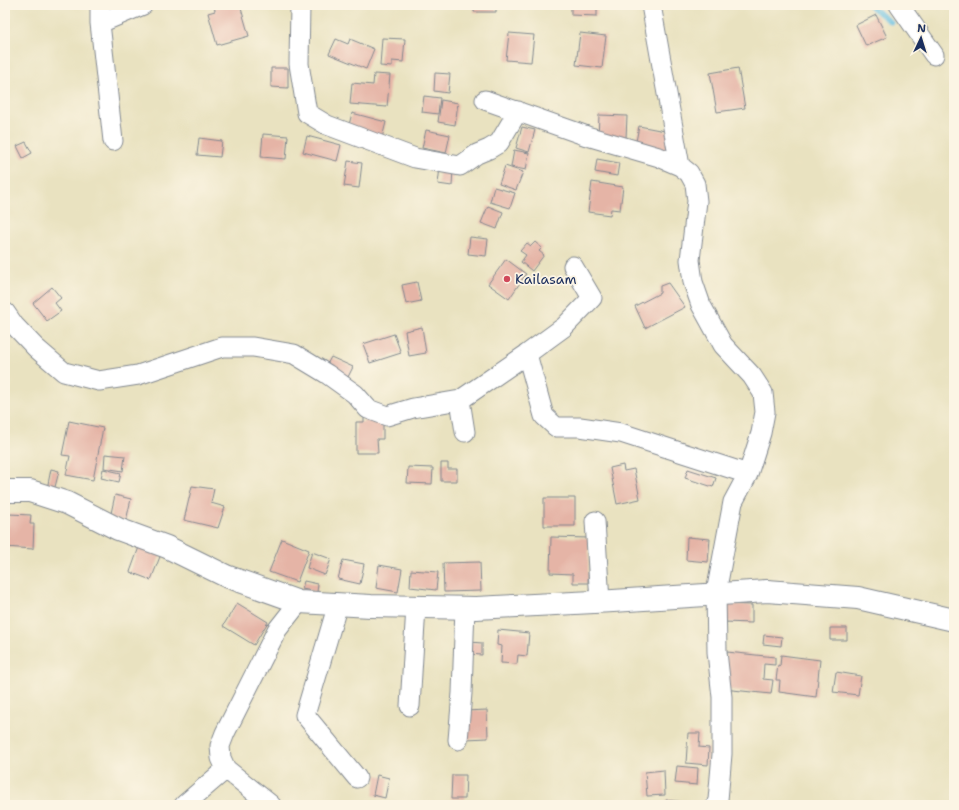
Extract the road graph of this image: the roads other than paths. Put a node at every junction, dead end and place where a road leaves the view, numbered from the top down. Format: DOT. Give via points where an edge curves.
graph roads {
  1 [pos="143,5"];
  2 [pos="300,5"];
  3 [pos="651,5"];
  4 [pos="899,5"];
  5 [pos="100,14"];
  6 [pos="934,56"];
  7 [pos="485,100"];
  8 [pos="518,111"];
  9 [pos="113,141"];
  10 [pos="680,166"];
  11 [pos="573,266"];
  12 [pos="5,312"];
  13 [pos="527,354"];
  14 [pos="460,400"];
  15 [pos="464,432"];
  16 [pos="748,474"];
  17 [pos="5,491"];
  18 [pos="595,521"];
  19 [pos="716,594"];
  20 [pos="299,602"];
  21 [pos="600,602"];
  22 [pos="338,604"];
  23 [pos="416,607"];
  24 [pos="465,608"];
  25 [pos="954,620"];
  26 [pos="410,706"];
  27 [pos="458,740"];
  28 [pos="226,769"];
  29 [pos="357,778"];
  30 [pos="184,805"];
  31 [pos="271,805"];
  32 [pos="716,805"];
  1 -- 5 [label="street"];
  2 -- 8 [label="street" via="299,64 307,113 327,125 415,158 460,166 499,143"];
  3 -- 10 [label="street"];
  4 -- 6 [label="street"];
  5 -- 9 [label="street"];
  7 -- 8 [label="street"];
  8 -- 10 [label="street"];
  10 -- 16 [label="street" via="689,173 695,184 697,201 690,260 693,282 701,305 723,345 752,376 763,393 765,412"];
  11 -- 13 [label="street" via="592,298 564,327"];
  12 -- 14 [label="street" via="20,331 64,372 99,381 138,375 222,347 253,347 294,354 355,394 368,409 387,416 413,408"];
  13 -- 14 [label="street"];
  13 -- 16 [label="street" via="544,416 556,427 620,433"];
  14 -- 15 [label="street"];
  16 -- 19 [label="street" via="733,502"];
  17 -- 20 [label="street" via="30,491 67,503 118,529 167,547 226,576"];
  18 -- 21 [label="street"];
  19 -- 21 [label="street"];
  19 -- 25 [label="street" via="767,591 858,598"];
  19 -- 32 [label="street" via="717,652 722,697 722,754"];
  20 -- 22 [label="street"];
  20 -- 28 [label="street" via="277,630 225,733 220,746 221,758"];
  21 -- 24 [label="street"];
  22 -- 23 [label="street"];
  22 -- 29 [label="street" via="304,715"];
  23 -- 24 [label="street"];
  23 -- 26 [label="street"];
  24 -- 27 [label="street"];
  28 -- 30 [label="street"];
  28 -- 31 [label="street"];
}
